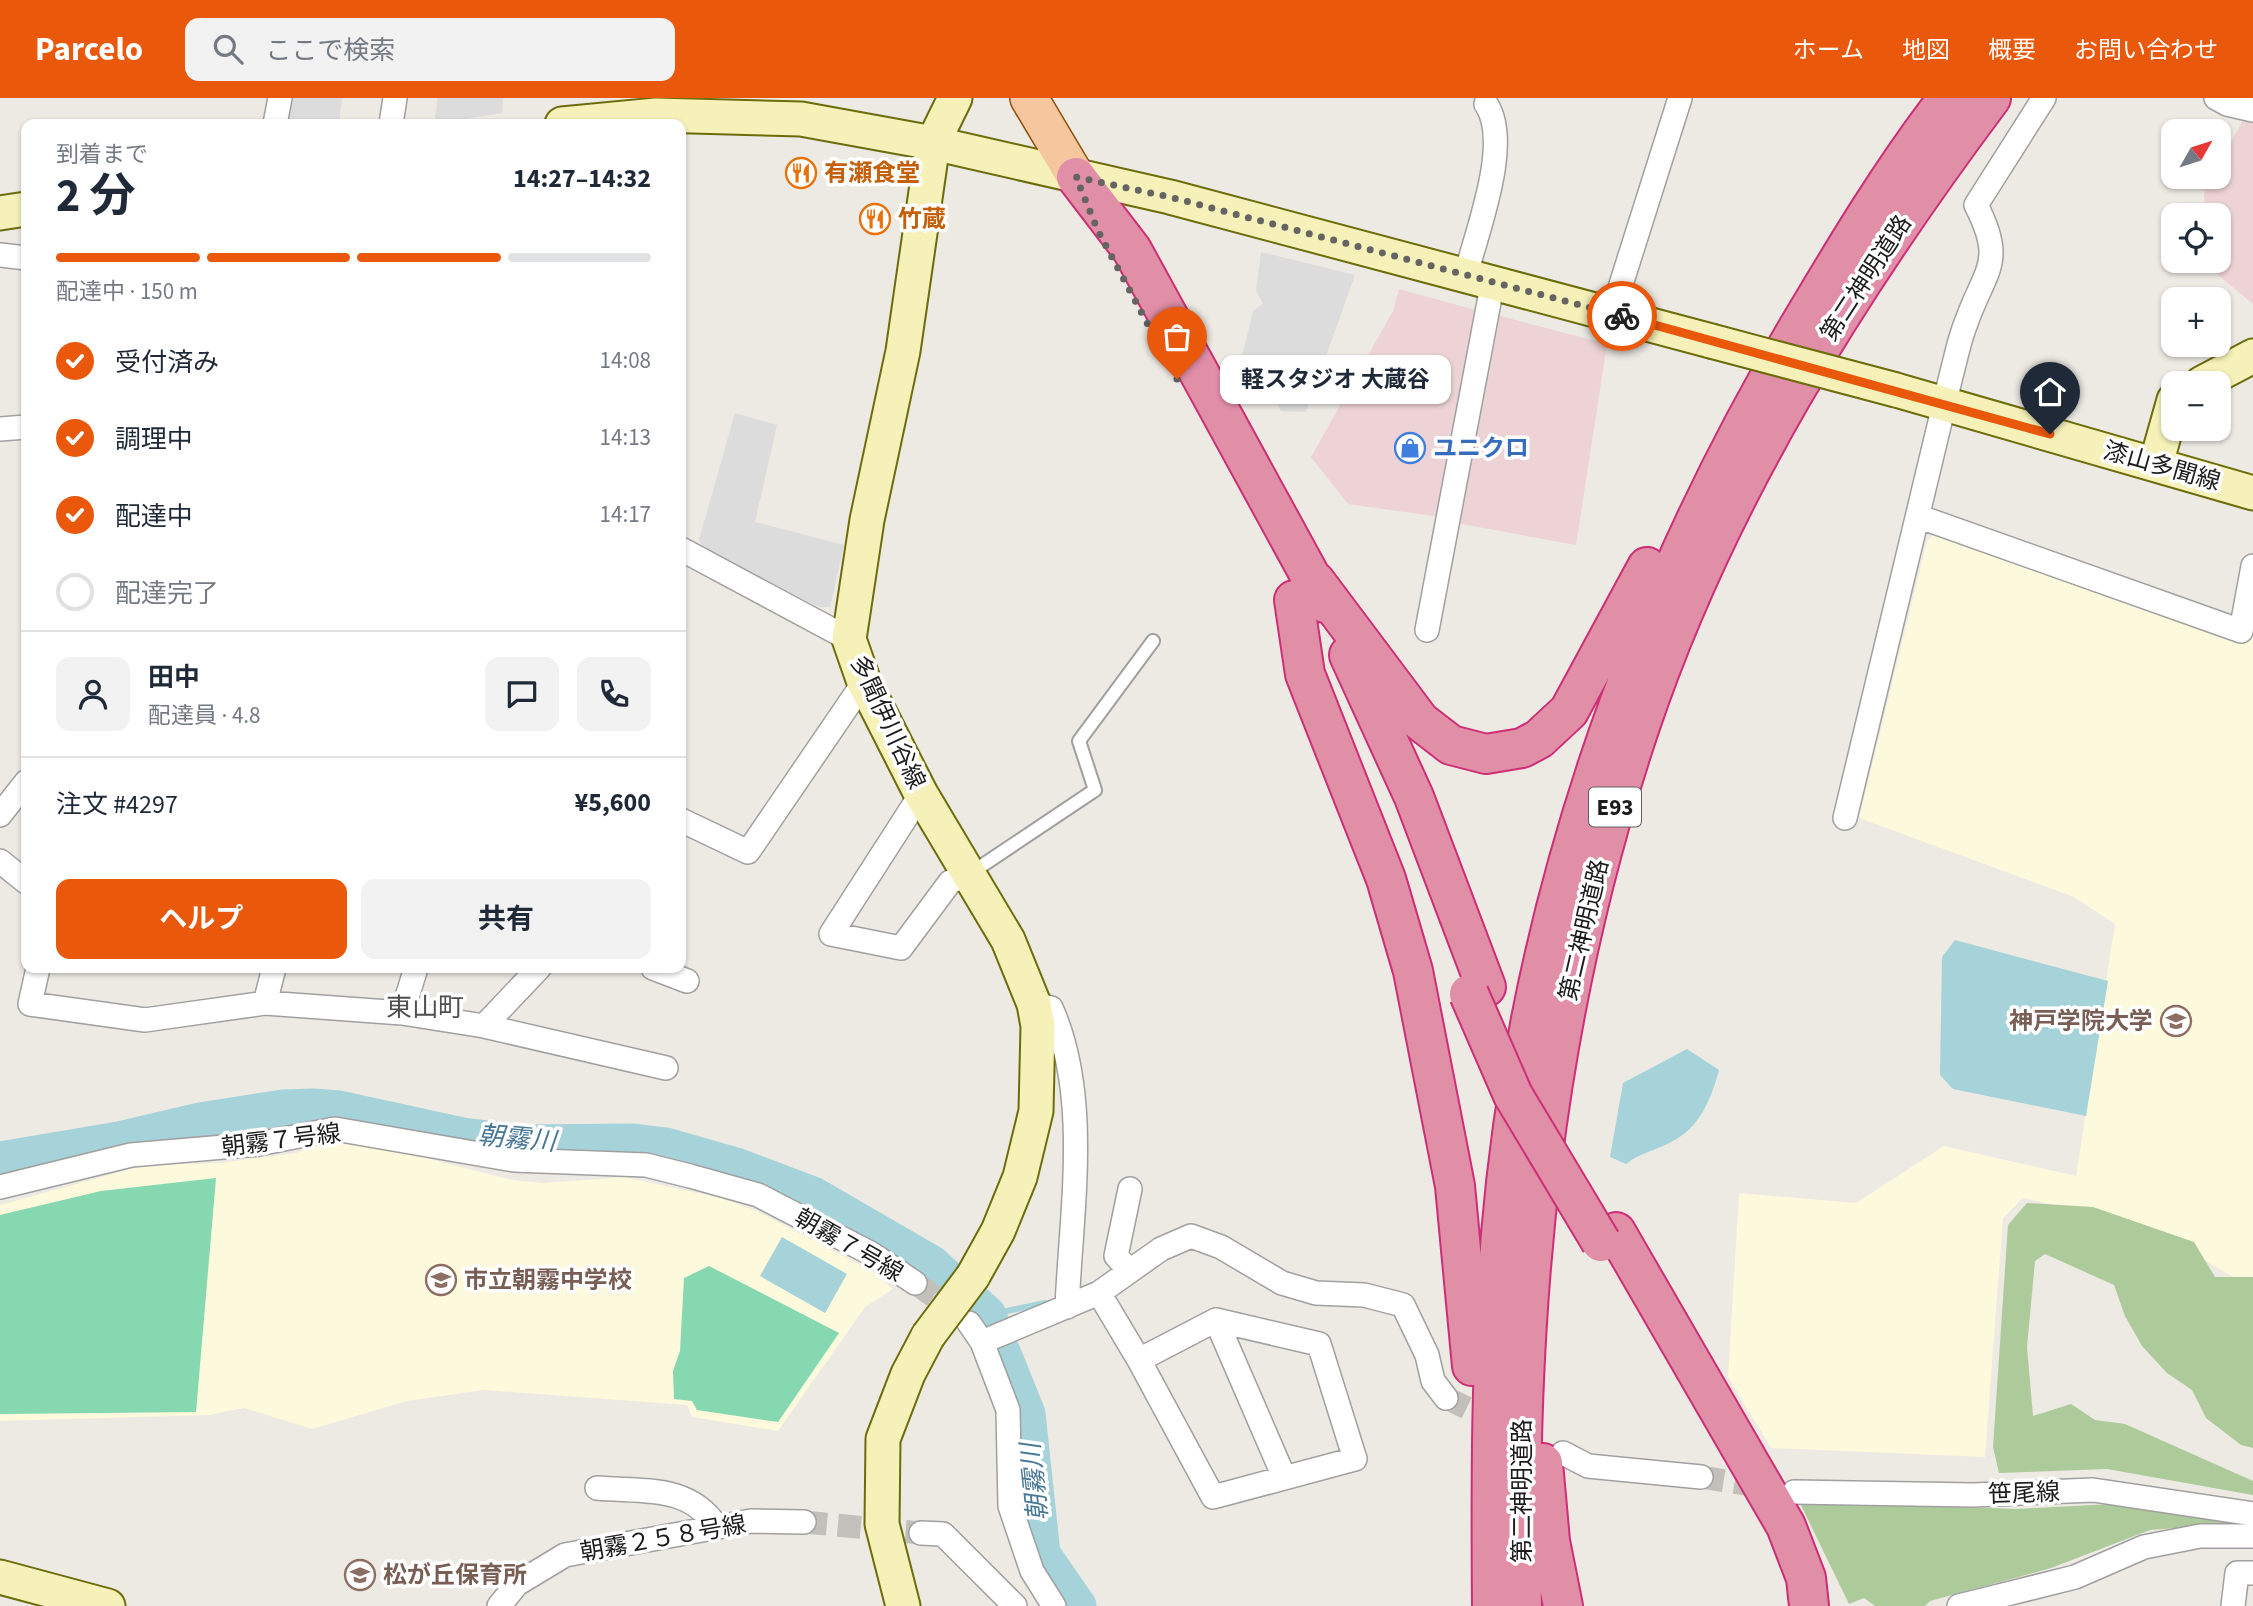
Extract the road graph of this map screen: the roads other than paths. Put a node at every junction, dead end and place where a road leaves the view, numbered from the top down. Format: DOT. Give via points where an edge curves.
graph roads {
  1 [pos="281,98"];
  2 [pos="395,98"];
  3 [pos="955,98"];
  4 [pos="1029,98"];
  5 [pos="1680,98"];
  6 [pos="1991,98"];
  7 [pos="2044,98"];
  8 [pos="2216,98"];
  9 [pos="1486,104"];
  10 [pos="1939,110"];
  11 [pos="2253,110"];
  12 [pos="654,112"];
  13 [pos="564,115"];
  14 [pos="276,119"];
  15 [pos="392,119"];
  16 [pos="933,142"];
  17 [pos="1076,177"];
  18 [pos="21,210"];
  19 [pos="0,213"];
  20 [pos="0,255"];
  21 [pos="21,257"];
  22 [pos="1480,278"];
  23 [pos="1612,313"];
  24 [pos="2253,356"];
  25 [pos="2225,371"];
  26 [pos="1944,404"];
  27 [pos="21,427"];
  28 [pos="0,429"];
  29 [pos="2162,441"];
  30 [pos="2156,464"];
  31 [pos="2253,493"];
  32 [pos="1920,517"];
  33 [pos="686,552"];
  34 [pos="2253,566"];
  35 [pos="1304,591"];
  36 [pos="1427,630"];
  37 [pos="849,639"];
  38 [pos="1153,641"];
  39 [pos="864,682"];
  40 [pos="21,788"];
  41 [pos="921,794"];
  42 [pos="0,815"];
  43 [pos="1845,818"];
  44 [pos="686,822"];
  45 [pos="0,861"];
  46 [pos="971,873"];
  47 [pos="21,878"];
  48 [pos="37,973"];
  49 [pos="273,973"];
  50 [pos="414,973"];
  51 [pos="534,973"];
  52 [pos="666,973"];
  53 [pos="687,981"];
  54 [pos="265,1003"];
  55 [pos="1034,1004"];
  56 [pos="402,1013"];
  57 [pos="484,1026"];
  58 [pos="666,1068"];
  59 [pos="1540,1178"];
  60 [pos="0,1187"];
  61 [pos="1130,1189"];
  62 [pos="1609,1237"];
  63 [pos="1130,1271"];
  64 [pos="915,1283"];
  65 [pos="1099,1293"];
  66 [pos="1067,1307"];
  67 [pos="1216,1320"];
  68 [pos="1139,1360"];
  69 [pos="1446,1398"];
  70 [pos="1563,1453"];
  71 [pos="1283,1477"];
  72 [pos="1701,1477"];
  73 [pos="597,1488"];
  74 [pos="1794,1492"];
  75 [pos="2253,1514"];
  76 [pos="804,1522"];
  77 [pos="717,1527"];
  78 [pos="921,1533"];
  79 [pos="2253,1536"];
  80 [pos="2253,1573"];
  81 [pos="0,1577"];
  82 [pos="1048,1597"];
  83 [pos="108,1606"];
  84 [pos="499,1606"];
  85 [pos="903,1606"];
  86 [pos="1016,1606"];
  87 [pos="1484,1606"];
  88 [pos="1492,1606"];
  89 [pos="1522,1606"];
  90 [pos="1563,1606"];
  91 [pos="1789,1606"];
  92 [pos="1809,1606"];
  93 [pos="1959,1606"];
  94 [pos="2232,1606"];
  1 -- 14 [label="street"];
  2 -- 15 [label="street"];
  3 -- 16 [label="street, 多聞伊川谷線"];
  4 -- 17 [label="main road"];
  5 -- 23 [label="street"];
  6 -- 59 [label="highway, 第二神明道路 / E93" via="1848,301 1754,467 1675,635 1641,724 1588,904 1552,1078"];
  7 -- 26 [label="street" via="1976,205 1990,233 1990,270 1966,322"];
  8 -- 11 [label="street"];
  9 -- 22 [label="street" via="1493,114 1495,159"];
  10 -- 35 [label="highway" via="1820,270 1693,480 1581,693 1555,727 1522,748 1486,754 1451,745 1406,705"];
  10 -- 88 [label="highway, 第二神明道路 / E93" via="1826,281 1727,454 1648,623 1584,804 1541,975 1506,1189 1495,1323"];
  12 -- 13 [label="street, 漆山多聞線"];
  12 -- 16 [label="street, 漆山多聞線" via="801,118"];
  16 -- 17 [label="street, 漆山多聞線"];
  16 -- 37 [label="street, 多聞伊川谷線" via="903,351 867,520"];
  17 -- 22 [label="street, 漆山多聞線"];
  17 -- 35 [label="highway" via="1132,250"];
  18 -- 19 [label="street"];
  20 -- 21 [label="street"];
  22 -- 23 [label="street, 漆山多聞線"];
  22 -- 36 [label="street"];
  23 -- 26 [label="street, 漆山多聞線, bridge"];
  24 -- 25 [label="street"];
  26 -- 30 [label="street, 漆山多聞線"];
  26 -- 32 [label="street"];
  27 -- 28 [label="street"];
  29 -- 30 [label="street"];
  30 -- 31 [label="street, 漆山多聞線"];
  32 -- 34 [label="street" via="2241,631"];
  32 -- 43 [label="street"];
  33 -- 37 [label="street"];
  35 -- 62 [label="highway" via="1414,797 1477,991"];
  35 -- 87 [label="highway" via="1305,674 1349,779 1413,971 1455,1186 1471,1334"];
  37 -- 39 [label="street, 多聞伊川谷線"];
  38 -- 46 [label="lane" via="1079,741 1095,790"];
  39 -- 41 [label="street, 多聞伊川谷線"];
  39 -- 44 [label="street" via="748,852"];
  40 -- 42 [label="street"];
  41 -- 46 [label="street, 多聞伊川谷線"];
  41 -- 46 [label="street" via="831,933 901,948 950,882"];
  45 -- 47 [label="street"];
  46 -- 55 [label="street, 多聞伊川谷線" via="1009,940"];
  48 -- 54 [label="street" via="30,1004 145,1020"];
  49 -- 54 [label="street"];
  50 -- 56 [label="street"];
  51 -- 57 [label="street"];
  52 -- 53 [label="street"];
  54 -- 56 [label="street"];
  55 -- 66 [label="street" via="1051,1008 1071,1072 1076,1118"];
  55 -- 85 [label="street, 多聞伊川谷線, bridge" via="1038,1026 1036,1111 1020,1177 998,1231 908,1374 883,1438 882,1524"];
  56 -- 57 [label="street"];
  57 -- 58 [label="street"];
  59 -- 89 [label="highway, 第二神明道路 / E93" via="1524,1335"];
  59 -- 90 [label="highway" via="1540,1426 1550,1541"];
  60 -- 64 [label="street, 朝霧７号線" via="131,1155 258,1143 335,1129 514,1160 646,1165 690,1176 758,1195 872,1254"];
  61 -- 63 [label="street" via="1116,1256"];
  62 -- 91 [label="highway" via="1769,1533 1786,1580"];
  62 -- 92 [label="highway" via="1786,1526 1806,1577"];
  63 -- 65 [label="street"];
  63 -- 69 [label="street" via="1161,1248 1191,1236 1221,1247 1282,1283 1316,1293 1364,1295 1404,1305 1427,1355 1433,1381"];
  65 -- 66 [label="street"];
  65 -- 68 [label="street"];
  66 -- 82 [label="street" via="976,1332 1008,1410 1010,1506 1032,1571"];
  67 -- 68 [label="street"];
  67 -- 71 [label="street"];
  67 -- 71 [label="street" via="1319,1343 1355,1459"];
  68 -- 71 [label="street" via="1213,1497"];
  70 -- 72 [label="street" via="1588,1466"];
  73 -- 77 [label="street" via="684,1496 706,1511"];
  74 -- 75 [label="street, 笹尾線" via="1973,1495 2093,1490"];
  76 -- 77 [label="street, 朝霧２５８号線" via="751,1521"];
  77 -- 84 [label="street, 朝霧２５８号線" via="565,1555 517,1584"];
  78 -- 86 [label="street" via="943,1534"];
  79 -- 93 [label="street" via="2200,1536 2144,1547 2075,1577"];
  80 -- 94 [label="street" via="2238,1573"];
  81 -- 83 [label="street"];
  82 -- 86 [label="street"];
}
